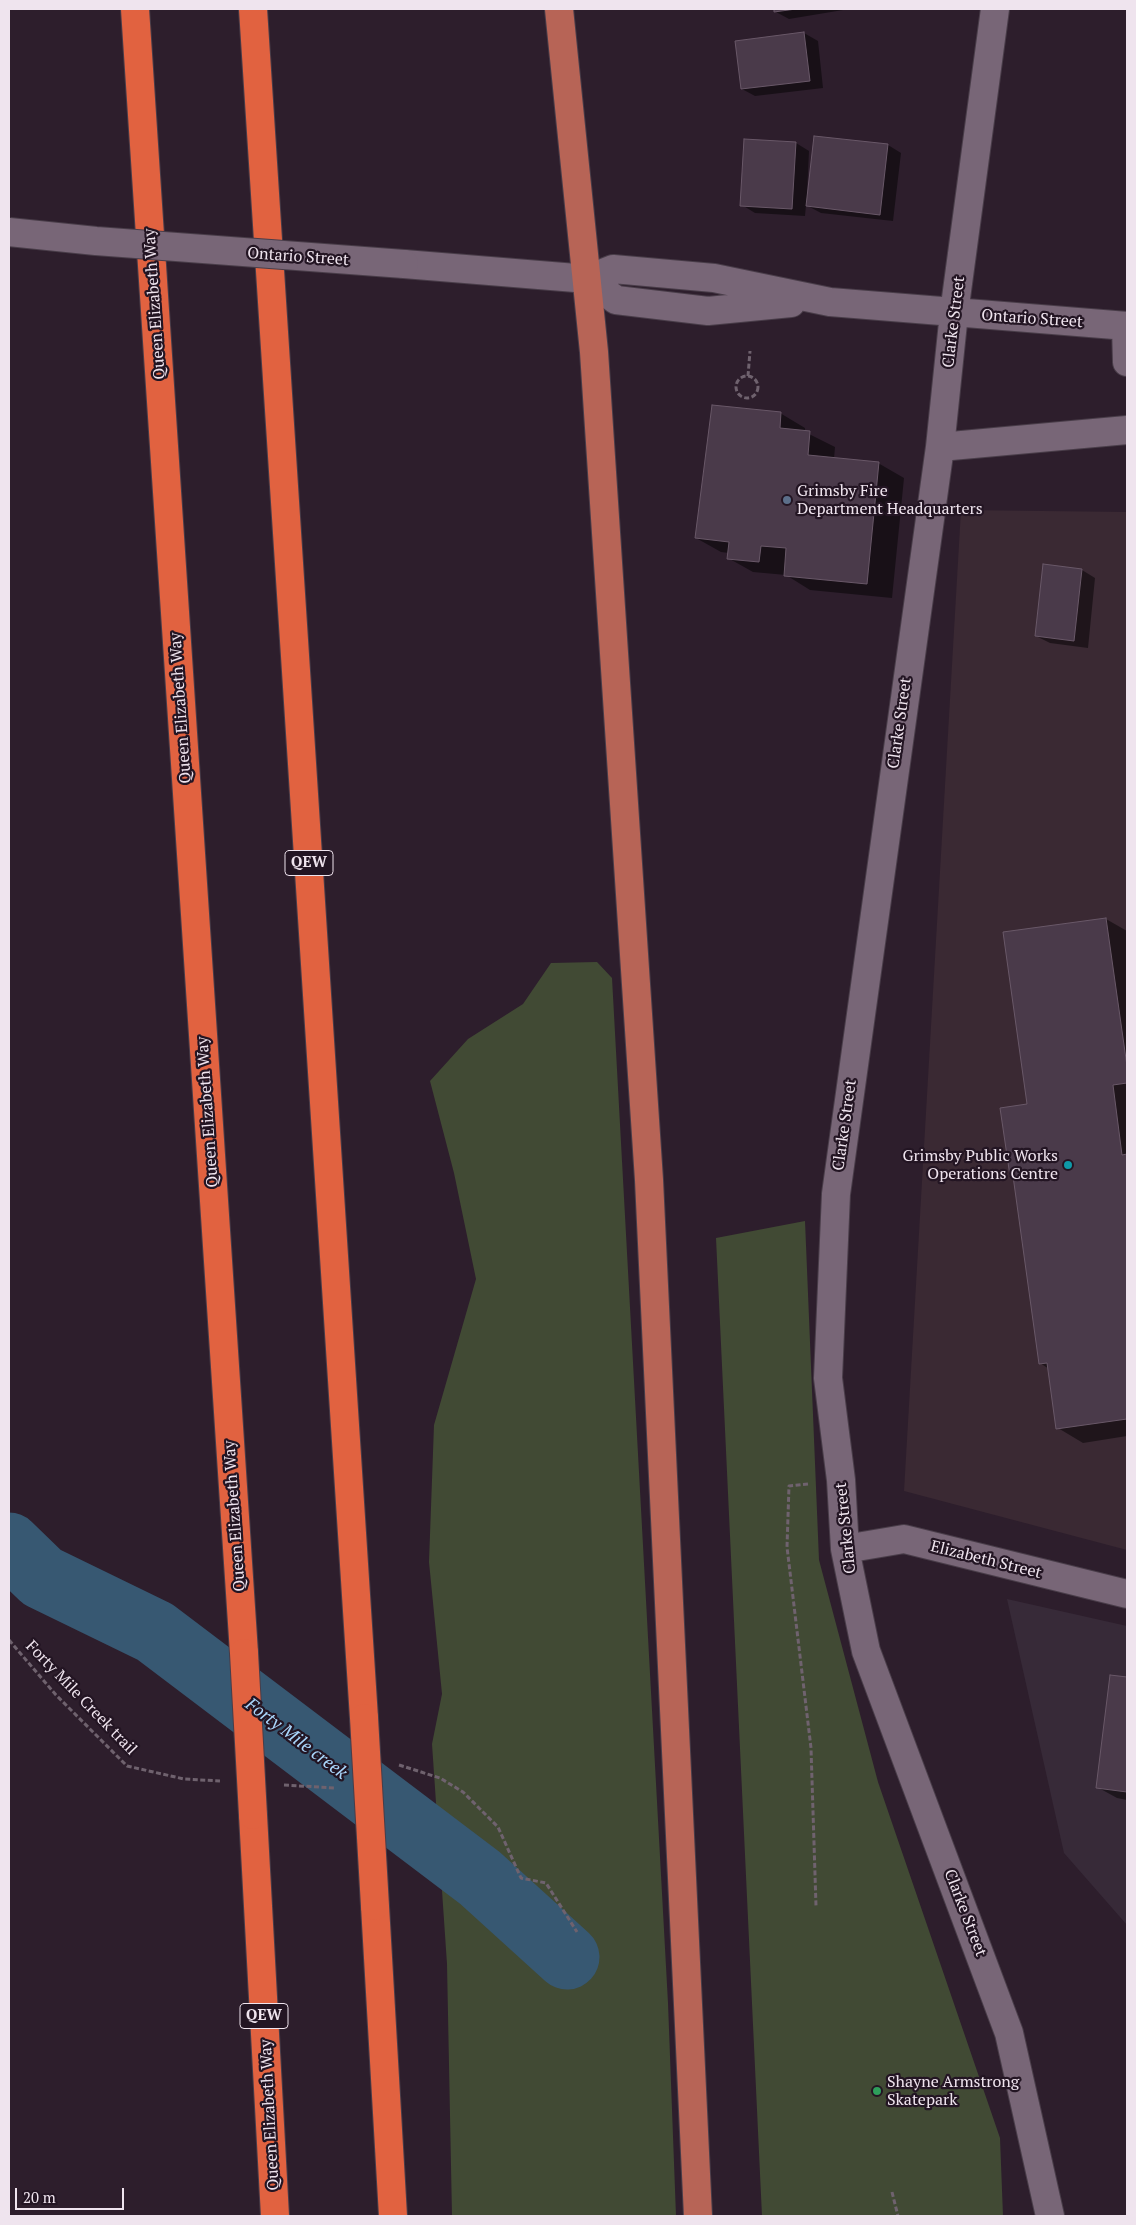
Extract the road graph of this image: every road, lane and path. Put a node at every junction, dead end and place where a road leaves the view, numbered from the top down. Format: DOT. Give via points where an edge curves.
graph roads {
  1 [pos="135,9"];
  2 [pos="253,9"];
  3 [pos="559,9"];
  4 [pos="995,9"];
  5 [pos="9,232"];
  6 [pos="588,280"];
  7 [pos="954,313"];
  8 [pos="1127,326"];
  9 [pos="750,351"];
  10 [pos="1127,362"];
  11 [pos="748,376"];
  12 [pos="1127,430"];
  13 [pos="940,447"];
  14 [pos="841,1480"];
  15 [pos="845,1549"];
  16 [pos="1127,1594"];
  17 [pos="9,1640"];
  18 [pos="396,1764"];
  19 [pos="223,1782"];
  20 [pos="282,1785"];
  21 [pos="340,1789"];
  22 [pos="816,1906"];
  23 [pos="577,1932"];
  24 [pos="892,2192"];
  25 [pos="275,2216"];
  26 [pos="393,2216"];
  27 [pos="698,2216"];
  28 [pos="898,2216"];
  29 [pos="1050,2216"];
  1 -- 25 [label="highway, Queen Elizabeth Way / QEW, bridge" via="244,1653"];
  2 -- 26 [label="highway, QEW, bridge" via="364,1718"];
  3 -- 6 [label="main road"];
  4 -- 7 [label="street, Clarke Street"];
  5 -- 6 [label="street, Ontario Street, bridge"];
  6 -- 7 [label="street, Ontario Street" via="613,269 704,277 818,300"];
  6 -- 27 [label="main road" via="649,1180"];
  7 -- 8 [label="street, Ontario Street"];
  7 -- 13 [label="street, Clarke Street"];
  8 -- 10 [label="street"];
  9 -- 11 [label="path"];
  11 -- 11 [label="path" via="757,382 758,389 751,397 744,398 736,385 742,377"];
  12 -- 13 [label="street"];
  13 -- 14 [label="street, Clarke Street" via="836,1194 828,1378"];
  14 -- 15 [label="street, Clarke Street"];
  14 -- 22 [label="path" via="788,1486 787,1547 811,1748"];
  15 -- 16 [label="street, Elizabeth Street" via="904,1539"];
  15 -- 29 [label="street, Clarke Street" via="866,1651 1010,2033"];
  17 -- 19 [label="path, Forty Mile Creek trail" via="56,1695 127,1766 184,1779"];
  18 -- 23 [label="path" via="440,1778 463,1792 498,1827 521,1878 546,1883"];
  20 -- 21 [label="path"];
  24 -- 28 [label="path"];
}
